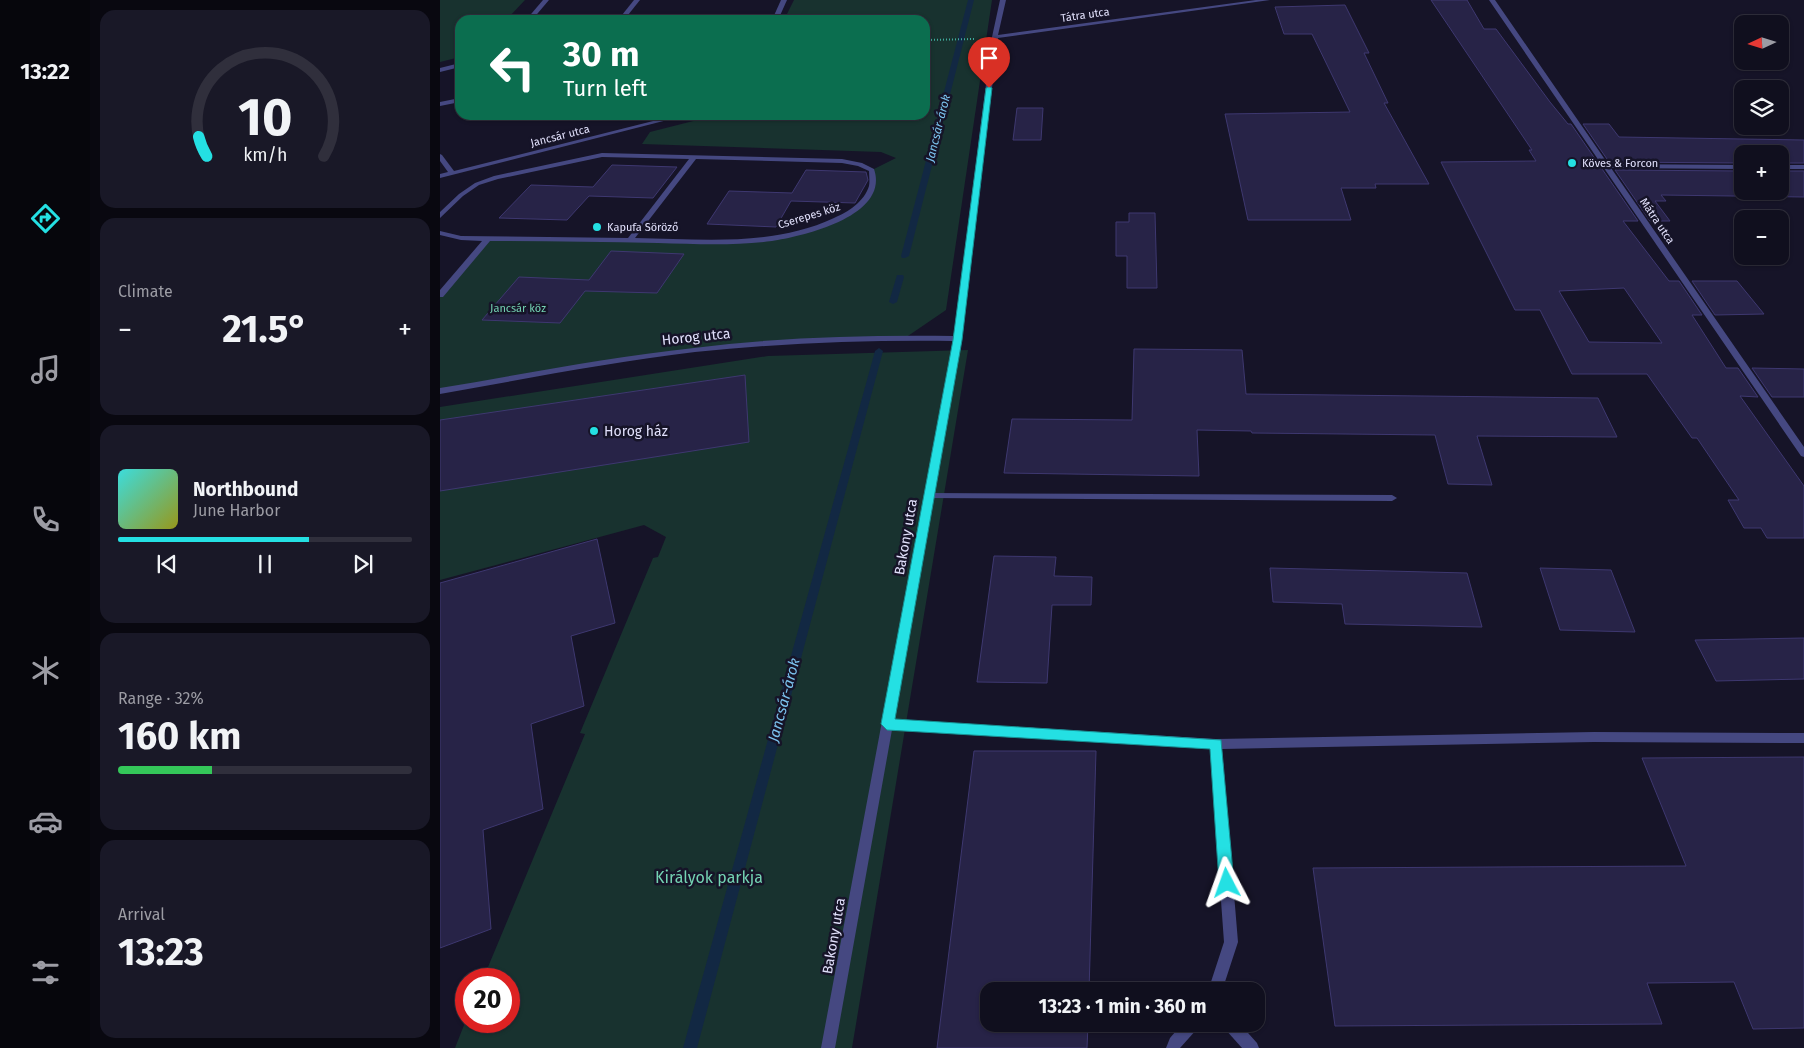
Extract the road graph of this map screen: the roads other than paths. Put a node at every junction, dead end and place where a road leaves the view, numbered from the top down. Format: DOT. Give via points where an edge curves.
graph roads {
  1 [pos="546,0"];
  2 [pos="637,0"];
  3 [pos="784,0"];
  4 [pos="1003,0"];
  5 [pos="1267,0"];
  6 [pos="1492,0"];
  7 [pos="533,15"];
  8 [pos="625,15"];
  9 [pos="777,15"];
  10 [pos="995,37"];
  11 [pos="455,66"];
  12 [pos="440,70"];
  13 [pos="455,101"];
  14 [pos="440,104"];
  15 [pos="664,120"];
  16 [pos="440,156"];
  17 [pos="694,156"];
  18 [pos="1606,166"];
  19 [pos="1734,167"];
  20 [pos="1789,167"];
  21 [pos="1804,167"];
  22 [pos="452,173"];
  23 [pos="440,176"];
  24 [pos="440,216"];
  25 [pos="440,234"];
  26 [pos="488,239"];
  27 [pos="630,240"];
  28 [pos="440,295"];
  29 [pos="958,340"];
  30 [pos="440,391"];
  31 [pos="1804,454"];
  32 [pos="929,496"];
  33 [pos="1392,498"];
  34 [pos="887,724"];
  35 [pos="1804,738"];
  36 [pos="1216,744"];
  37 [pos="1218,982"];
  38 [pos="1185,1032"];
  39 [pos="1237,1032"];
  40 [pos="828,1048"];
  41 [pos="1174,1048"];
  42 [pos="1252,1048"];
  1 -- 7 [label="street"];
  2 -- 8 [label="street"];
  3 -- 9 [label="street"];
  4 -- 10 [label="street, Bakony utca"];
  5 -- 10 [label="street, Tátra utca"];
  6 -- 18 [label="street, Mátra utca"];
  10 -- 29 [label="street, Bakony utca"];
  11 -- 12 [label="street"];
  13 -- 14 [label="street"];
  15 -- 22 [label="street, Jancsár utca"];
  16 -- 22 [label="street"];
  17 -- 24 [label="street, Cserepes köz" via="602,155 505,175 477,184"];
  17 -- 27 [label="street"];
  17 -- 27 [label="street, Cserepes köz" via="842,161 872,170 875,178 868,197 845,217 786,236 727,241"];
  18 -- 19 [label="street"];
  18 -- 31 [label="street, Mátra utca"];
  20 -- 21 [label="street"];
  22 -- 23 [label="street, Jancsár utca"];
  25 -- 26 [label="street, Cserepes köz"];
  26 -- 27 [label="street, Cserepes köz"];
  26 -- 28 [label="street"];
  29 -- 30 [label="street, Horog utca" via="821,341 695,350"];
  29 -- 32 [label="street, Bakony utca"];
  32 -- 33 [label="street"];
  32 -- 34 [label="street, Bakony utca"];
  34 -- 36 [label="street"];
  34 -- 40 [label="street, Bakony utca"];
  35 -- 36 [label="street" via="1594,737"];
  36 -- 37 [label="street" via="1231,942"];
  38 -- 41 [label="street"];
  39 -- 42 [label="street"];
}
